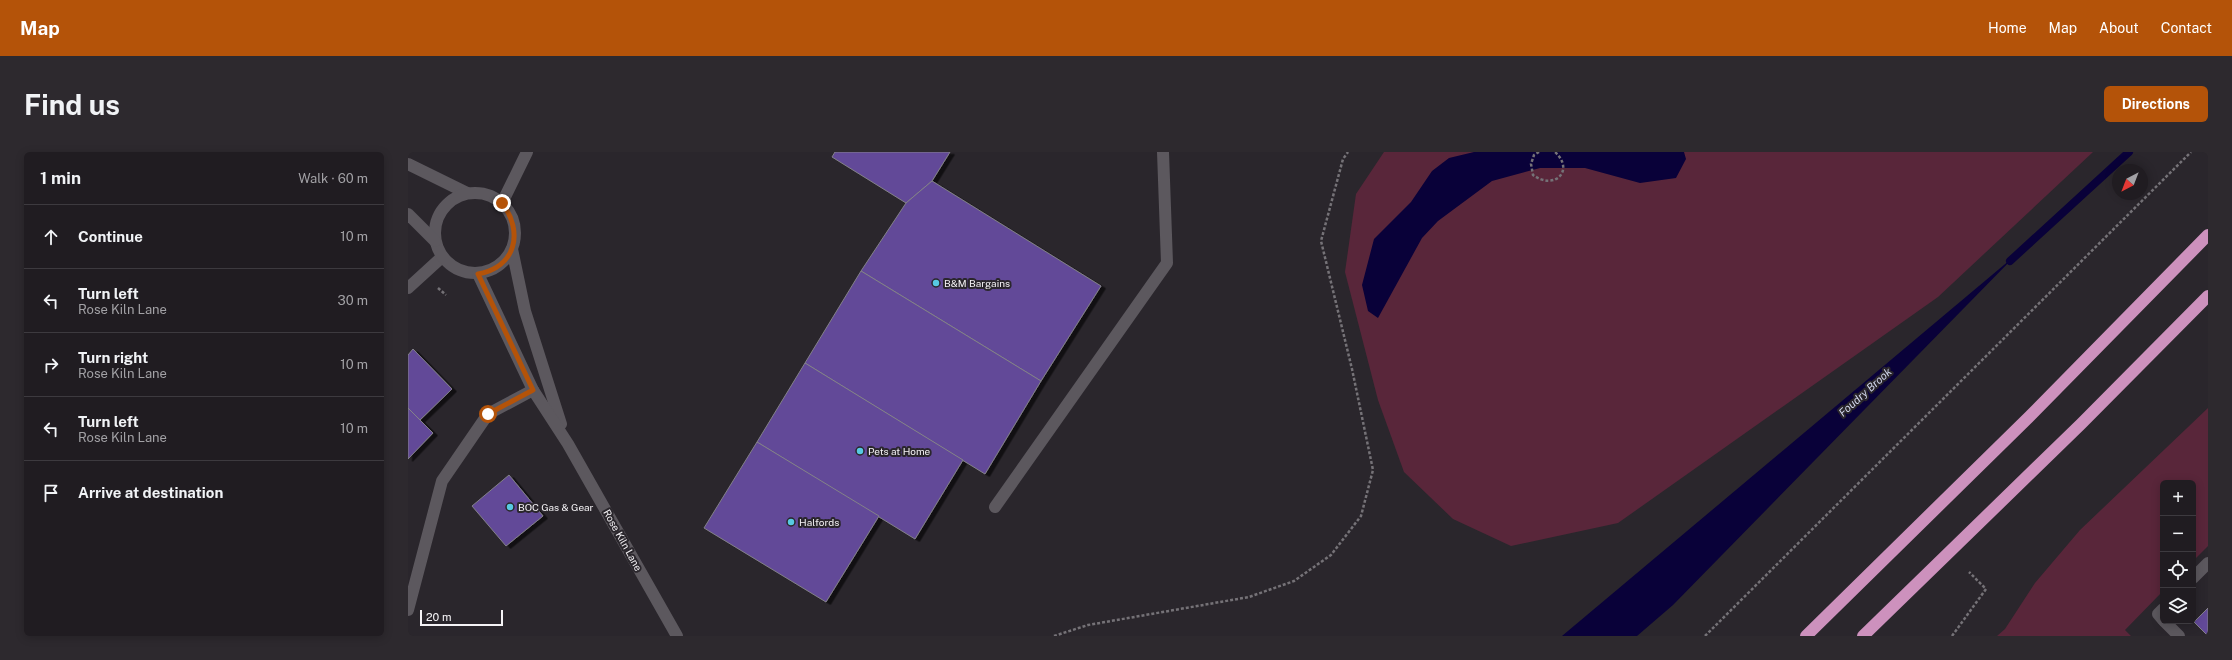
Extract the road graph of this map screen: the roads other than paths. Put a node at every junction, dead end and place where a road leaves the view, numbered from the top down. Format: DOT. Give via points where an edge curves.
graph roads {
  1 [pos="527,152"];
  2 [pos="1163,152"];
  3 [pos="408,164"];
  4 [pos="467,193"];
  5 [pos="502,203"];
  6 [pos="408,214"];
  7 [pos="2208,235"];
  8 [pos="435,241"];
  9 [pos="512,249"];
  10 [pos="442,257"];
  11 [pos="478,274"];
  12 [pos="408,288"];
  13 [pos="2208,296"];
  14 [pos="533,390"];
  15 [pos="568,444"];
  16 [pos="995,507"];
  17 [pos="2208,563"];
  18 [pos="2196,575"];
  19 [pos="408,610"];
  20 [pos="2168,624"];
  21 [pos="677,636"];
  22 [pos="1806,636"];
  23 [pos="1863,636"];
  24 [pos="2179,636"];
  1 -- 5 [label="street"];
  2 -- 16 [label="street" via="1167,263"];
  3 -- 4 [label="street"];
  4 -- 5 [label="street" via="492,196"];
  4 -- 8 [label="street" via="455,198 441,211 435,228"];
  5 -- 9 [label="street, Rose Kiln Lane" via="510,213 514,225"];
  6 -- 8 [label="street"];
  7 -- 22 [label="highway" via="2030,416"];
  8 -- 10 [label="street"];
  9 -- 11 [label="street" via="498,266"];
  9 -- 15 [label="street, Rose Kiln Lane" via="525,311"];
  10 -- 11 [label="street" via="464,272"];
  10 -- 12 [label="street"];
  11 -- 14 [label="street, Rose Kiln Lane"];
  13 -- 23 [label="highway" via="2081,424"];
  14 -- 15 [label="street, Rose Kiln Lane"];
  14 -- 19 [label="street" via="488,414 442,482"];
  15 -- 21 [label="street, Rose Kiln Lane"];
  17 -- 18 [label="street"];
  20 -- 24 [label="street"];
}
